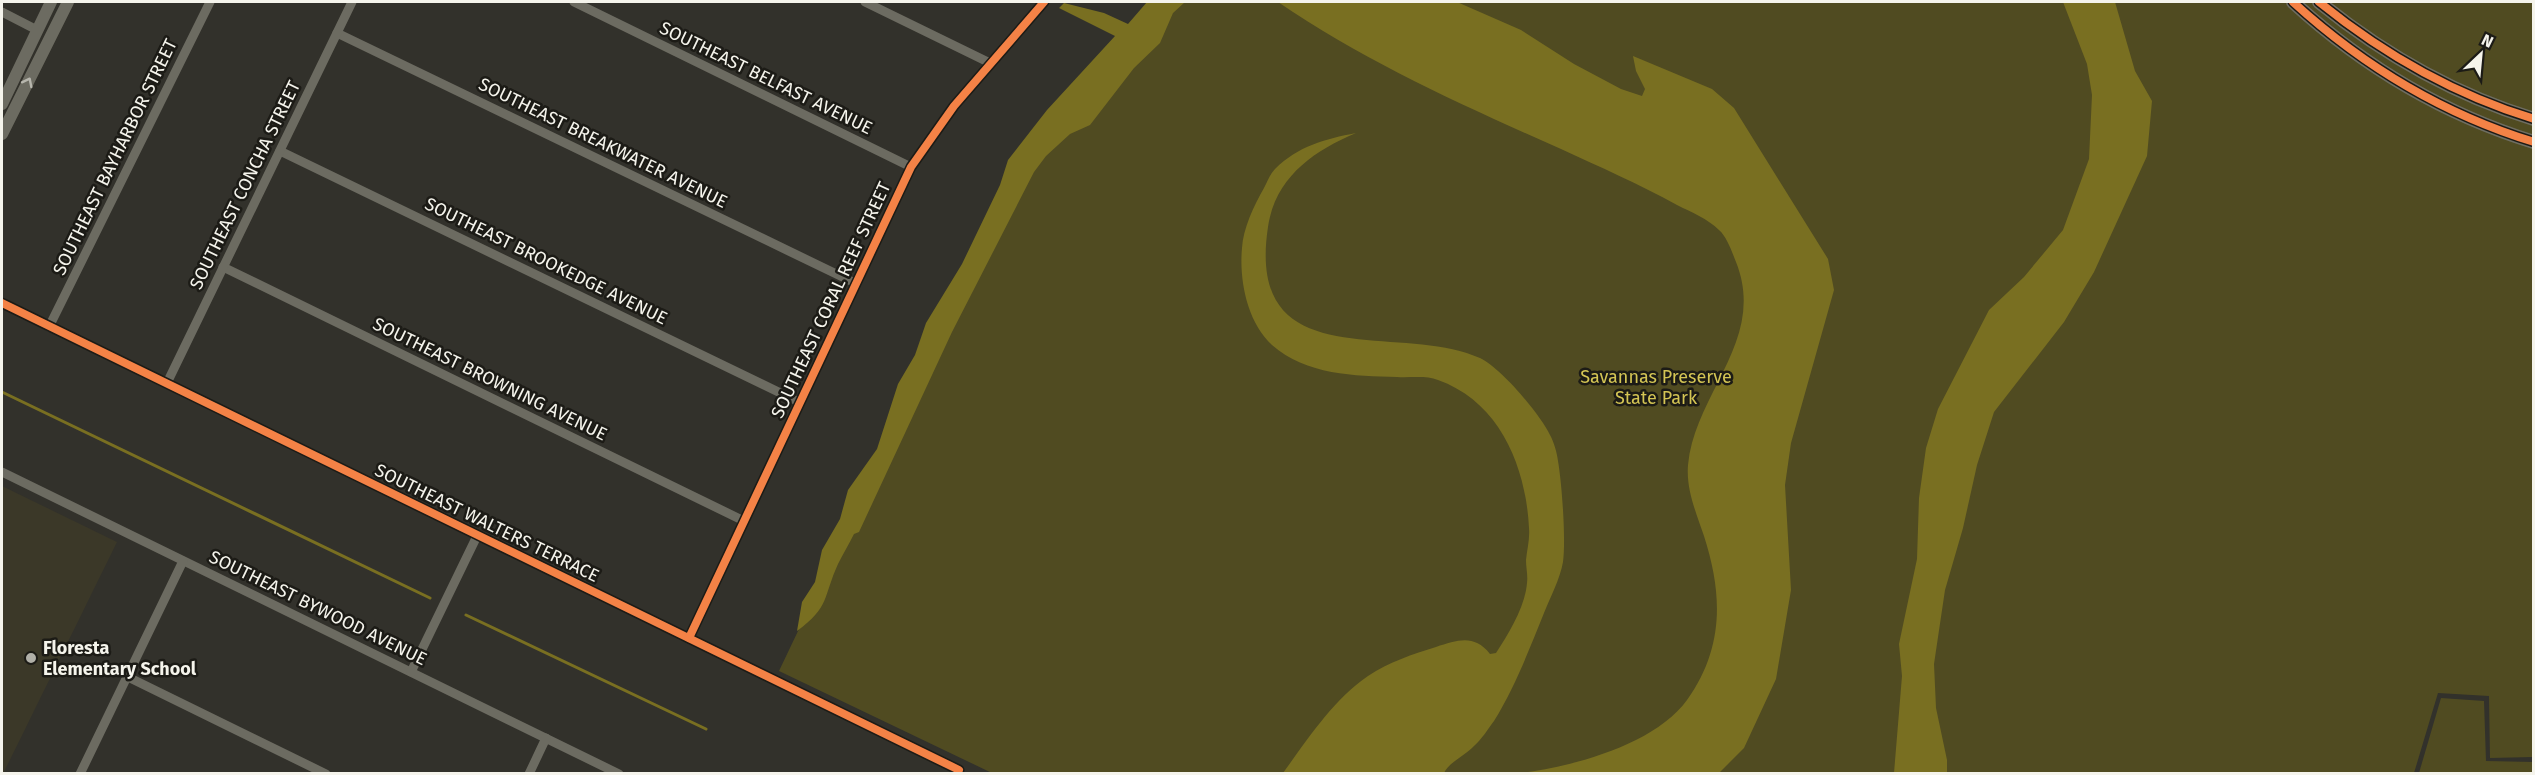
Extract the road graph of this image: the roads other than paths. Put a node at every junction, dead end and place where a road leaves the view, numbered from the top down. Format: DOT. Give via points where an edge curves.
graph roads {
  1 [pos="51,2"];
  2 [pos="68,2"];
  3 [pos="210,2"];
  4 [pos="352,2"];
  5 [pos="574,2"];
  6 [pos="866,2"];
  7 [pos="1044,2"];
  8 [pos="2293,2"];
  9 [pos="2319,2"];
  10 [pos="2,12"];
  11 [pos="37,30"];
  12 [pos="337,33"];
  13 [pos="990,63"];
  14 [pos="2,104"];
  15 [pos="2534,119"];
  16 [pos="2,134"];
  17 [pos="2534,142"];
  18 [pos="280,151"];
  19 [pos="911,167"];
  20 [pos="222,267"];
  21 [pos="855,283"];
  22 [pos="2,303"];
  23 [pos="49,327"];
  24 [pos="168,383"];
  25 [pos="799,402"];
  26 [pos="2,472"];
  27 [pos="744,521"];
  28 [pos="477,536"];
  29 [pos="183,561"];
  30 [pos="689,638"];
  31 [pos="411,672"];
  32 [pos="128,677"];
  33 [pos="546,738"];
  34 [pos="959,770"];
  35 [pos="80,774"];
  36 [pos="326,774"];
  37 [pos="529,774"];
  38 [pos="619,774"];
  1 -- 11 [label="street"];
  16 -- 2 [label="street, one-way"];
  3 -- 23 [label="street, SOUTHEAST BAYHARBOR STREET"];
  4 -- 12 [label="street, SOUTHEAST CONCHA STREET"];
  5 -- 19 [label="street, SOUTHEAST BELFAST AVENUE"];
  6 -- 13 [label="street"];
  7 -- 13 [label="street, SOUTHEAST CORAL REEF STREET"];
  8 -- 17 [label="main road" via="2388,76 2444,106"];
  9 -- 15 [label="main road" via="2412,66 2451,87"];
  10 -- 11 [label="street"];
  11 -- 14 [label="street"];
  12 -- 18 [label="street, SOUTHEAST CONCHA STREET"];
  12 -- 21 [label="street, SOUTHEAST BREAKWATER AVENUE"];
  13 -- 19 [label="street, SOUTHEAST CORAL REEF STREET"];
  18 -- 20 [label="street, SOUTHEAST CONCHA STREET"];
  18 -- 25 [label="street, SOUTHEAST BROOKEDGE AVENUE"];
  19 -- 21 [label="street, SOUTHEAST CORAL REEF STREET"];
  20 -- 24 [label="street, SOUTHEAST CONCHA STREET"];
  20 -- 27 [label="street, SOUTHEAST BROWNING AVENUE"];
  21 -- 25 [label="street, SOUTHEAST CORAL REEF STREET"];
  22 -- 23 [label="street, SOUTHEAST WALTERS TERRACE"];
  23 -- 24 [label="street, SOUTHEAST WALTERS TERRACE"];
  24 -- 28 [label="street, SOUTHEAST WALTERS TERRACE"];
  25 -- 27 [label="street, SOUTHEAST CORAL REEF STREET"];
  26 -- 29 [label="street, SOUTHEAST BYWOOD AVENUE"];
  27 -- 30 [label="street, SOUTHEAST CORAL REEF STREET"];
  28 -- 30 [label="street, SOUTHEAST WALTERS TERRACE"];
  28 -- 31 [label="street"];
  29 -- 31 [label="street, SOUTHEAST BYWOOD AVENUE"];
  29 -- 32 [label="street"];
  30 -- 34 [label="street, SOUTHEAST WALTERS TERRACE"];
  31 -- 33 [label="street, SOUTHEAST BYWOOD AVENUE"];
  32 -- 35 [label="street"];
  32 -- 36 [label="street"];
  33 -- 37 [label="street"];
  33 -- 38 [label="street, SOUTHEAST BYWOOD AVENUE"];
}
